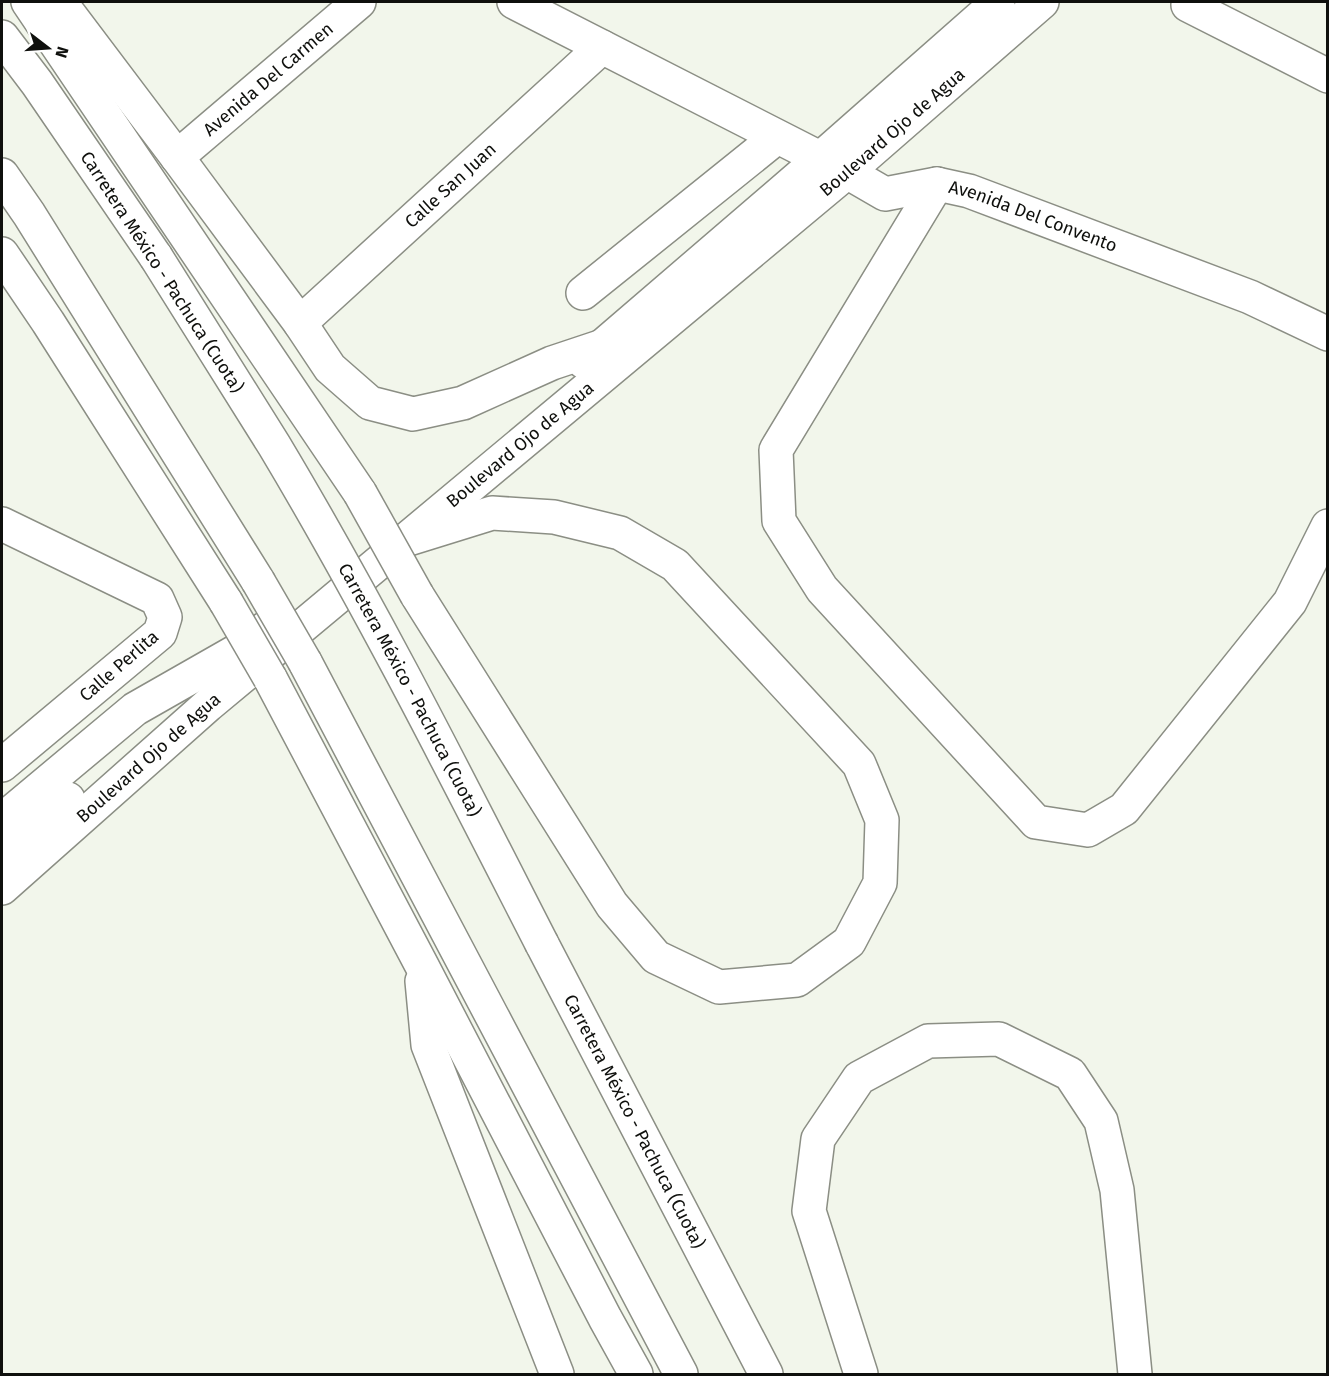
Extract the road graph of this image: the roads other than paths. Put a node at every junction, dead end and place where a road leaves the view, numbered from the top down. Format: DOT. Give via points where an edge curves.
graph roads {
  1 [pos="28,2"];
  2 [pos="60,2"];
  3 [pos="359,2"];
  4 [pos="514,2"];
  5 [pos="998,2"];
  6 [pos="1042,2"];
  7 [pos="1187,3"];
  8 [pos="2,37"];
  9 [pos="602,47"];
  10 [pos="1328,76"];
  11 [pos="777,137"];
  12 [pos="177,157"];
  13 [pos="834,166"];
  14 [pos="2,175"];
  15 [pos="937,184"];
  16 [pos="2,254"];
  17 [pos="583,293"];
  18 [pos="300,323"];
  19 [pos="1328,334"];
  20 [pos="603,346"];
  21 [pos="2,524"];
  22 [pos="1328,526"];
  23 [pos="405,540"];
  24 [pos="208,705"];
  25 [pos="2,765"];
  26 [pos="2,820"];
  27 [pos="2,856"];
  28 [pos="2,888"];
  29 [pos="421,964"];
  30 [pos="557,1374"];
  31 [pos="636,1374"];
  32 [pos="681,1374"];
  33 [pos="766,1374"];
  34 [pos="861,1374"];
  35 [pos="1135,1374"];
  1 -- 23 [label="main road, bridge" via="360,493 417,595 612,905 656,957 719,987 797,980 849,942 880,883 882,820 859,764 675,565 620,533 554,517 492,513"];
  2 -- 12 [label="main road"];
  3 -- 12 [label="main road, Avenida Del Carmen"];
  4 -- 9 [label="main road, Avenida Del Convento"];
  5 -- 13 [label="main road, Boulevard Ojo de Agua"];
  6 -- 13 [label="main road, Boulevard Ojo de Agua"];
  7 -- 10 [label="main road"];
  8 -- 33 [label="main road, Carretera México - Pachuca (Cuota), bridge" via="156,257 274,447 355,588"];
  9 -- 11 [label="main road, Avenida Del Convento"];
  9 -- 18 [label="main road, Calle San Juan"];
  11 -- 13 [label="main road, Avenida Del Convento"];
  11 -- 17 [label="main road"];
  12 -- 18 [label="main road"];
  13 -- 15 [label="main road, Avenida Del Convento" via="885,194"];
  13 -- 20 [label="main road, Boulevard Ojo de Agua"];
  13 -- 23 [label="main road, Boulevard Ojo de Agua"];
  14 -- 32 [label="main road, bridge" via="258,581 304,662"];
  15 -- 19 [label="main road, Avenida Del Convento" via="969,191 1250,297"];
  15 -- 22 [label="main road" via="776,450 779,521 822,589 1036,822 1088,830 1124,808 1290,602"];
  16 -- 29 [label="main road, bridge" via="226,602"];
  18 -- 20 [label="main road" via="330,368 370,403 413,414 463,403 552,363"];
  20 -- 26 [label="main road, Boulevard Ojo de Agua" via="395,528 235,652 135,709"];
  21 -- 25 [label="main road, Calle Perlita" via="158,599 165,617 160,633"];
  23 -- 24 [label="main road, Boulevard Ojo de Agua"];
  24 -- 27 [label="main road" via="147,732"];
  24 -- 28 [label="main road, Boulevard Ojo de Agua"];
  29 -- 30 [label="main road" via="428,1045"];
  29 -- 31 [label="main road"];
  34 -- 35 [label="main road" via="809,1211 818,1139 859,1078 928,1041 999,1039 1070,1074 1101,1121 1117,1190"];
}
